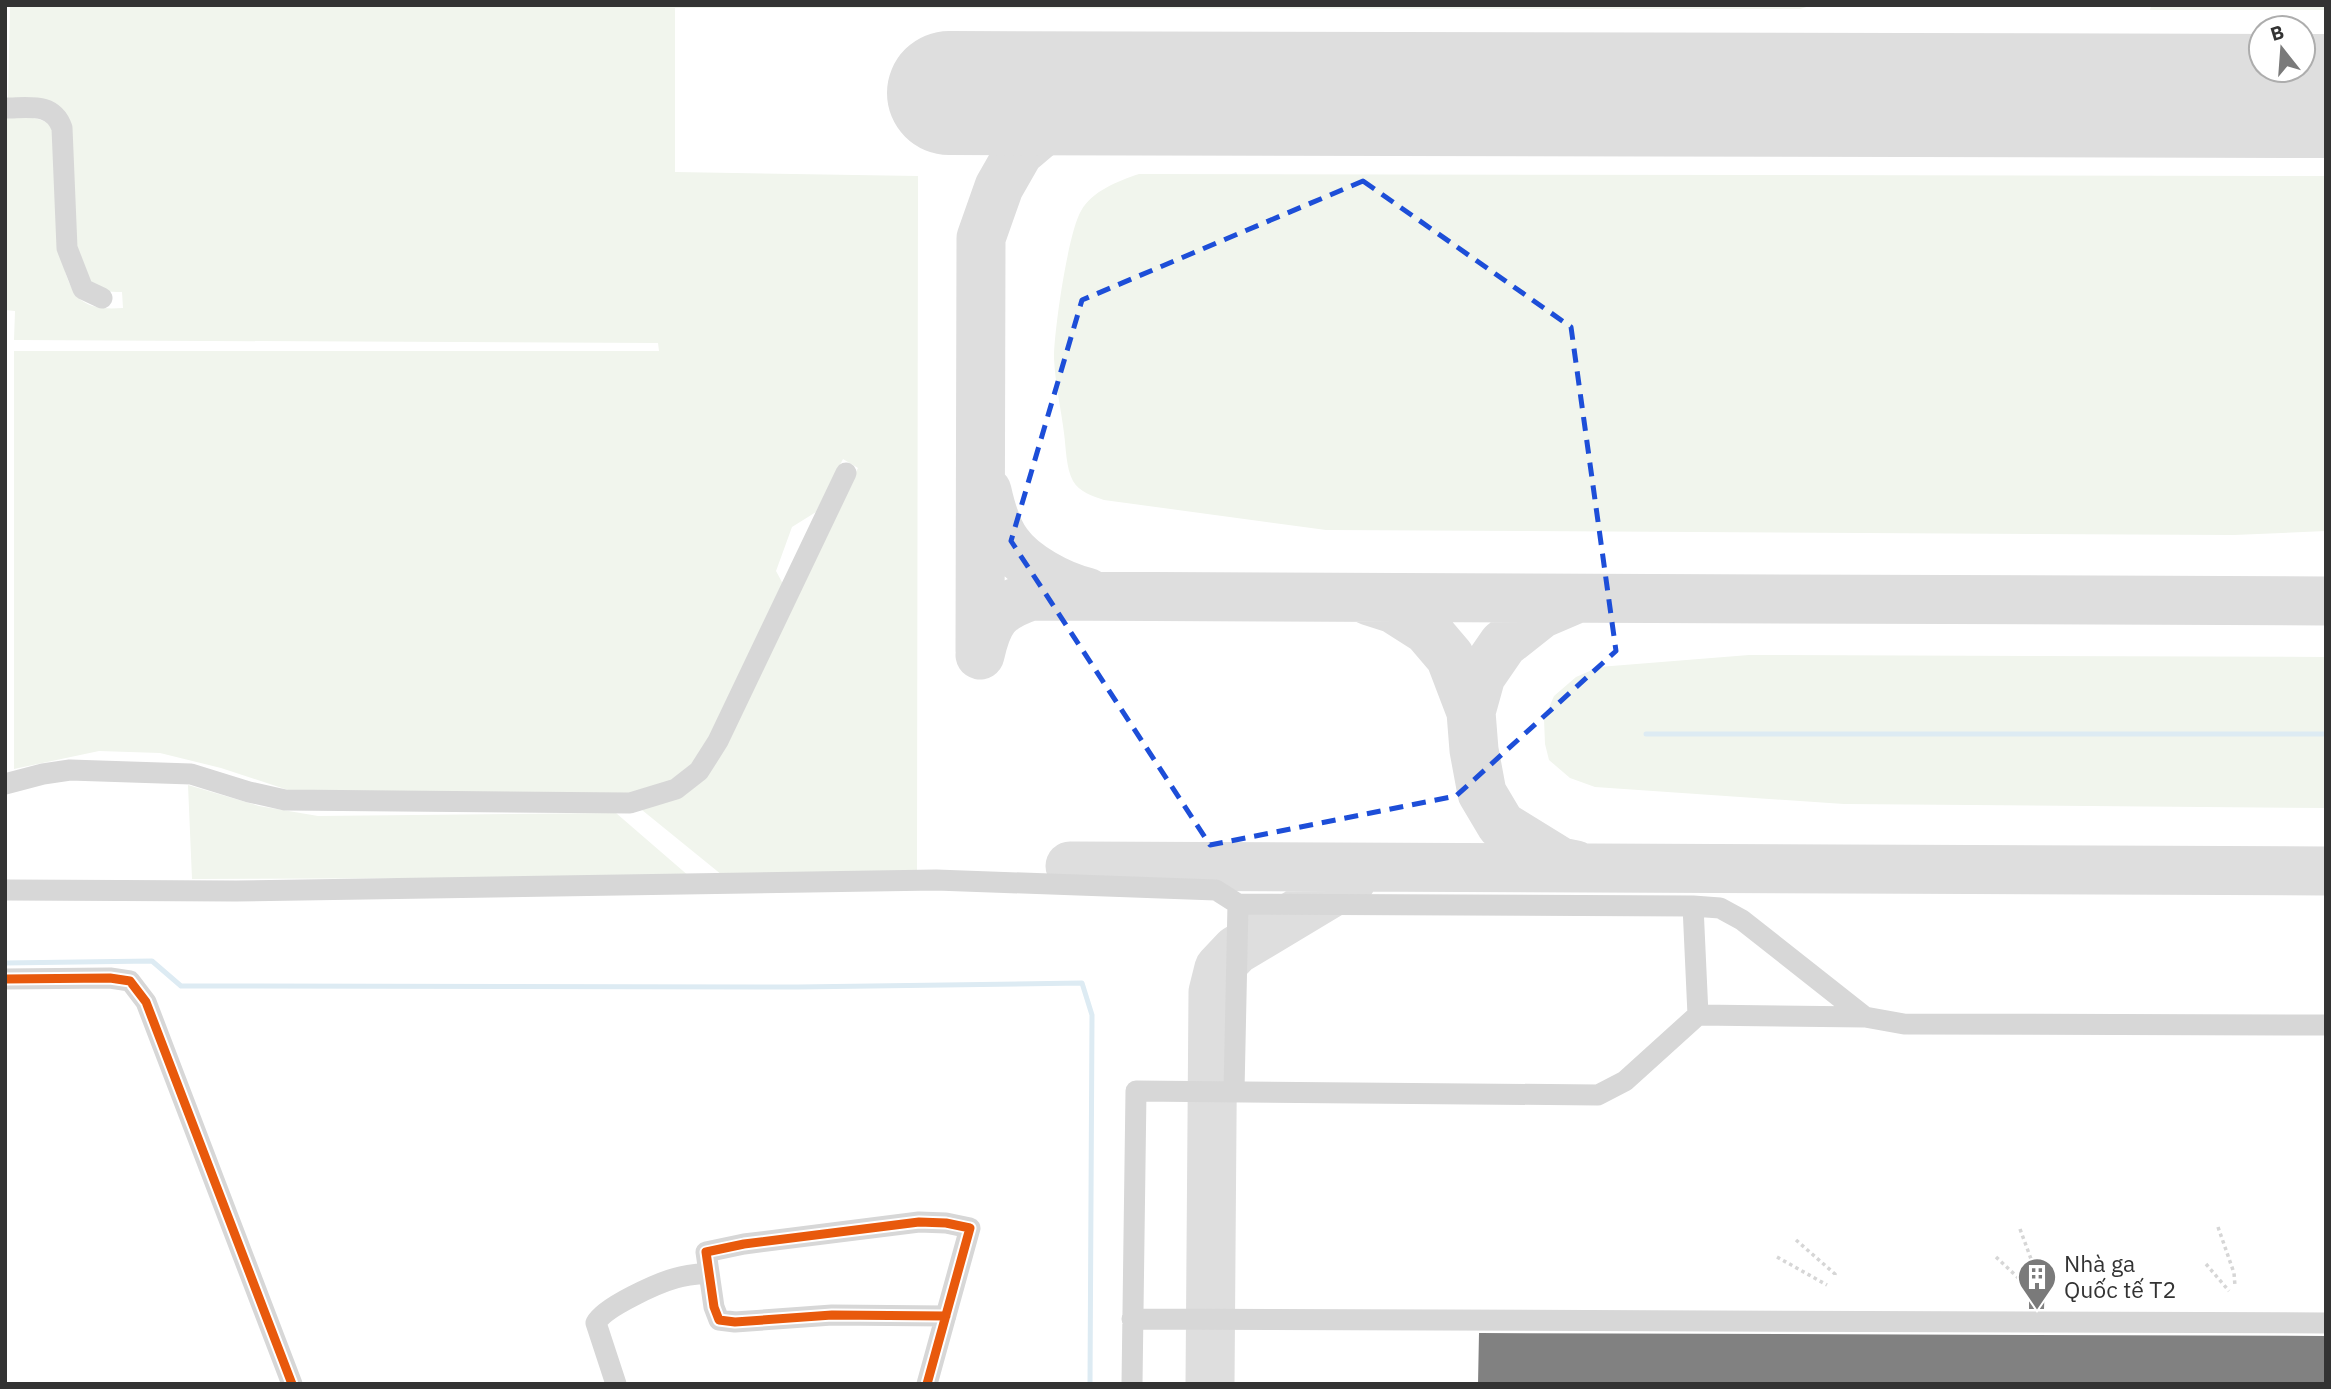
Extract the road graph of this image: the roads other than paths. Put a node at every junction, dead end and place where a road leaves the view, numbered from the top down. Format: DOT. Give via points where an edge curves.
graph roads {
  1 [pos="5,108"];
  2 [pos="102,298"];
  3 [pos="846,472"];
  4 [pos="5,784"];
  5 [pos="5,890"];
  6 [pos="1238,904"];
  7 [pos="1693,906"];
  8 [pos="5,979"];
  9 [pos="1698,1015"];
  10 [pos="1865,1017"];
  11 [pos="2326,1025"];
  12 [pos="1234,1091"];
  13 [pos="709,1273"];
  14 [pos="946,1316"];
  15 [pos="1132,1319"];
  16 [pos="2326,1323"];
  17 [pos="292,1384"];
  18 [pos="616,1384"];
  19 [pos="927,1384"];
  20 [pos="1132,1384"];
  1 -- 2 [label="street" via="39,108 53,112 59,121 67,248 83,289"];
  3 -- 4 [label="street" via="718,741 699,771 676,789 630,803 334,801 285,800 191,774 70,770"];
  5 -- 6 [label="street" via="936,880 1216,890"];
  6 -- 7 [label="street"];
  6 -- 12 [label="street"];
  7 -- 9 [label="street"];
  7 -- 10 [label="street" via="1720,908 1742,920"];
  8 -- 17 [label="street" via="130,981 146,1002"];
  9 -- 10 [label="street"];
  9 -- 12 [label="street" via="1625,1081 1598,1095"];
  10 -- 11 [label="street" via="1904,1024"];
  12 -- 15 [label="street" via="1136,1091"];
  13 -- 14 [label="street" via="719,1320"];
  13 -- 14 [label="street" via="706,1252 919,1222 946,1223 970,1228"];
  13 -- 18 [label="street" via="677,1278 600,1315 596,1323"];
  14 -- 19 [label="street"];
  15 -- 16 [label="street"];
  15 -- 20 [label="street"];
}
